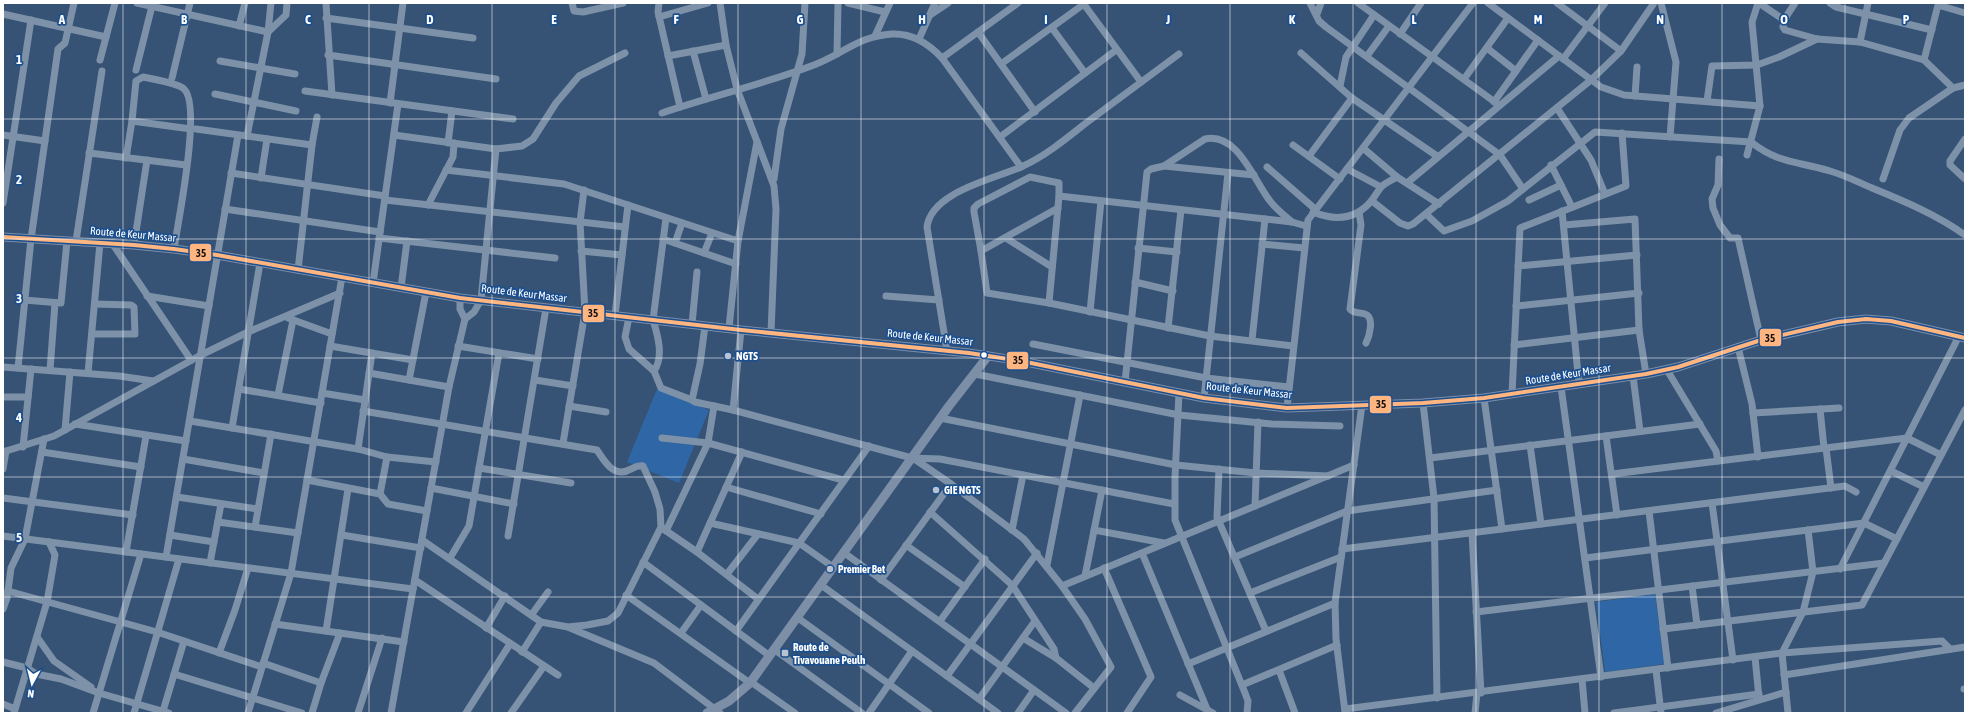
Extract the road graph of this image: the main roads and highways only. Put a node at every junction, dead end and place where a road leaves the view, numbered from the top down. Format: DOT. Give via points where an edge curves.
graph roads {
  1 [pos="3,237"];
  2 [pos="1962,337"];
  3 [pos="988,356"];
  4 [pos="713,712"];
  1 -- 3 [label="main road, Route de Keur Massar" via="174,249 460,298"];
  2 -- 3 [label="main road, Route de Keur Massar" via="1891,321 1866,319 1838,322 1761,340 1667,370 1633,376 1484,398 1287,408 1204,398"];
  3 -- 4 [label="main road" via="940,418 750,682"];
}
